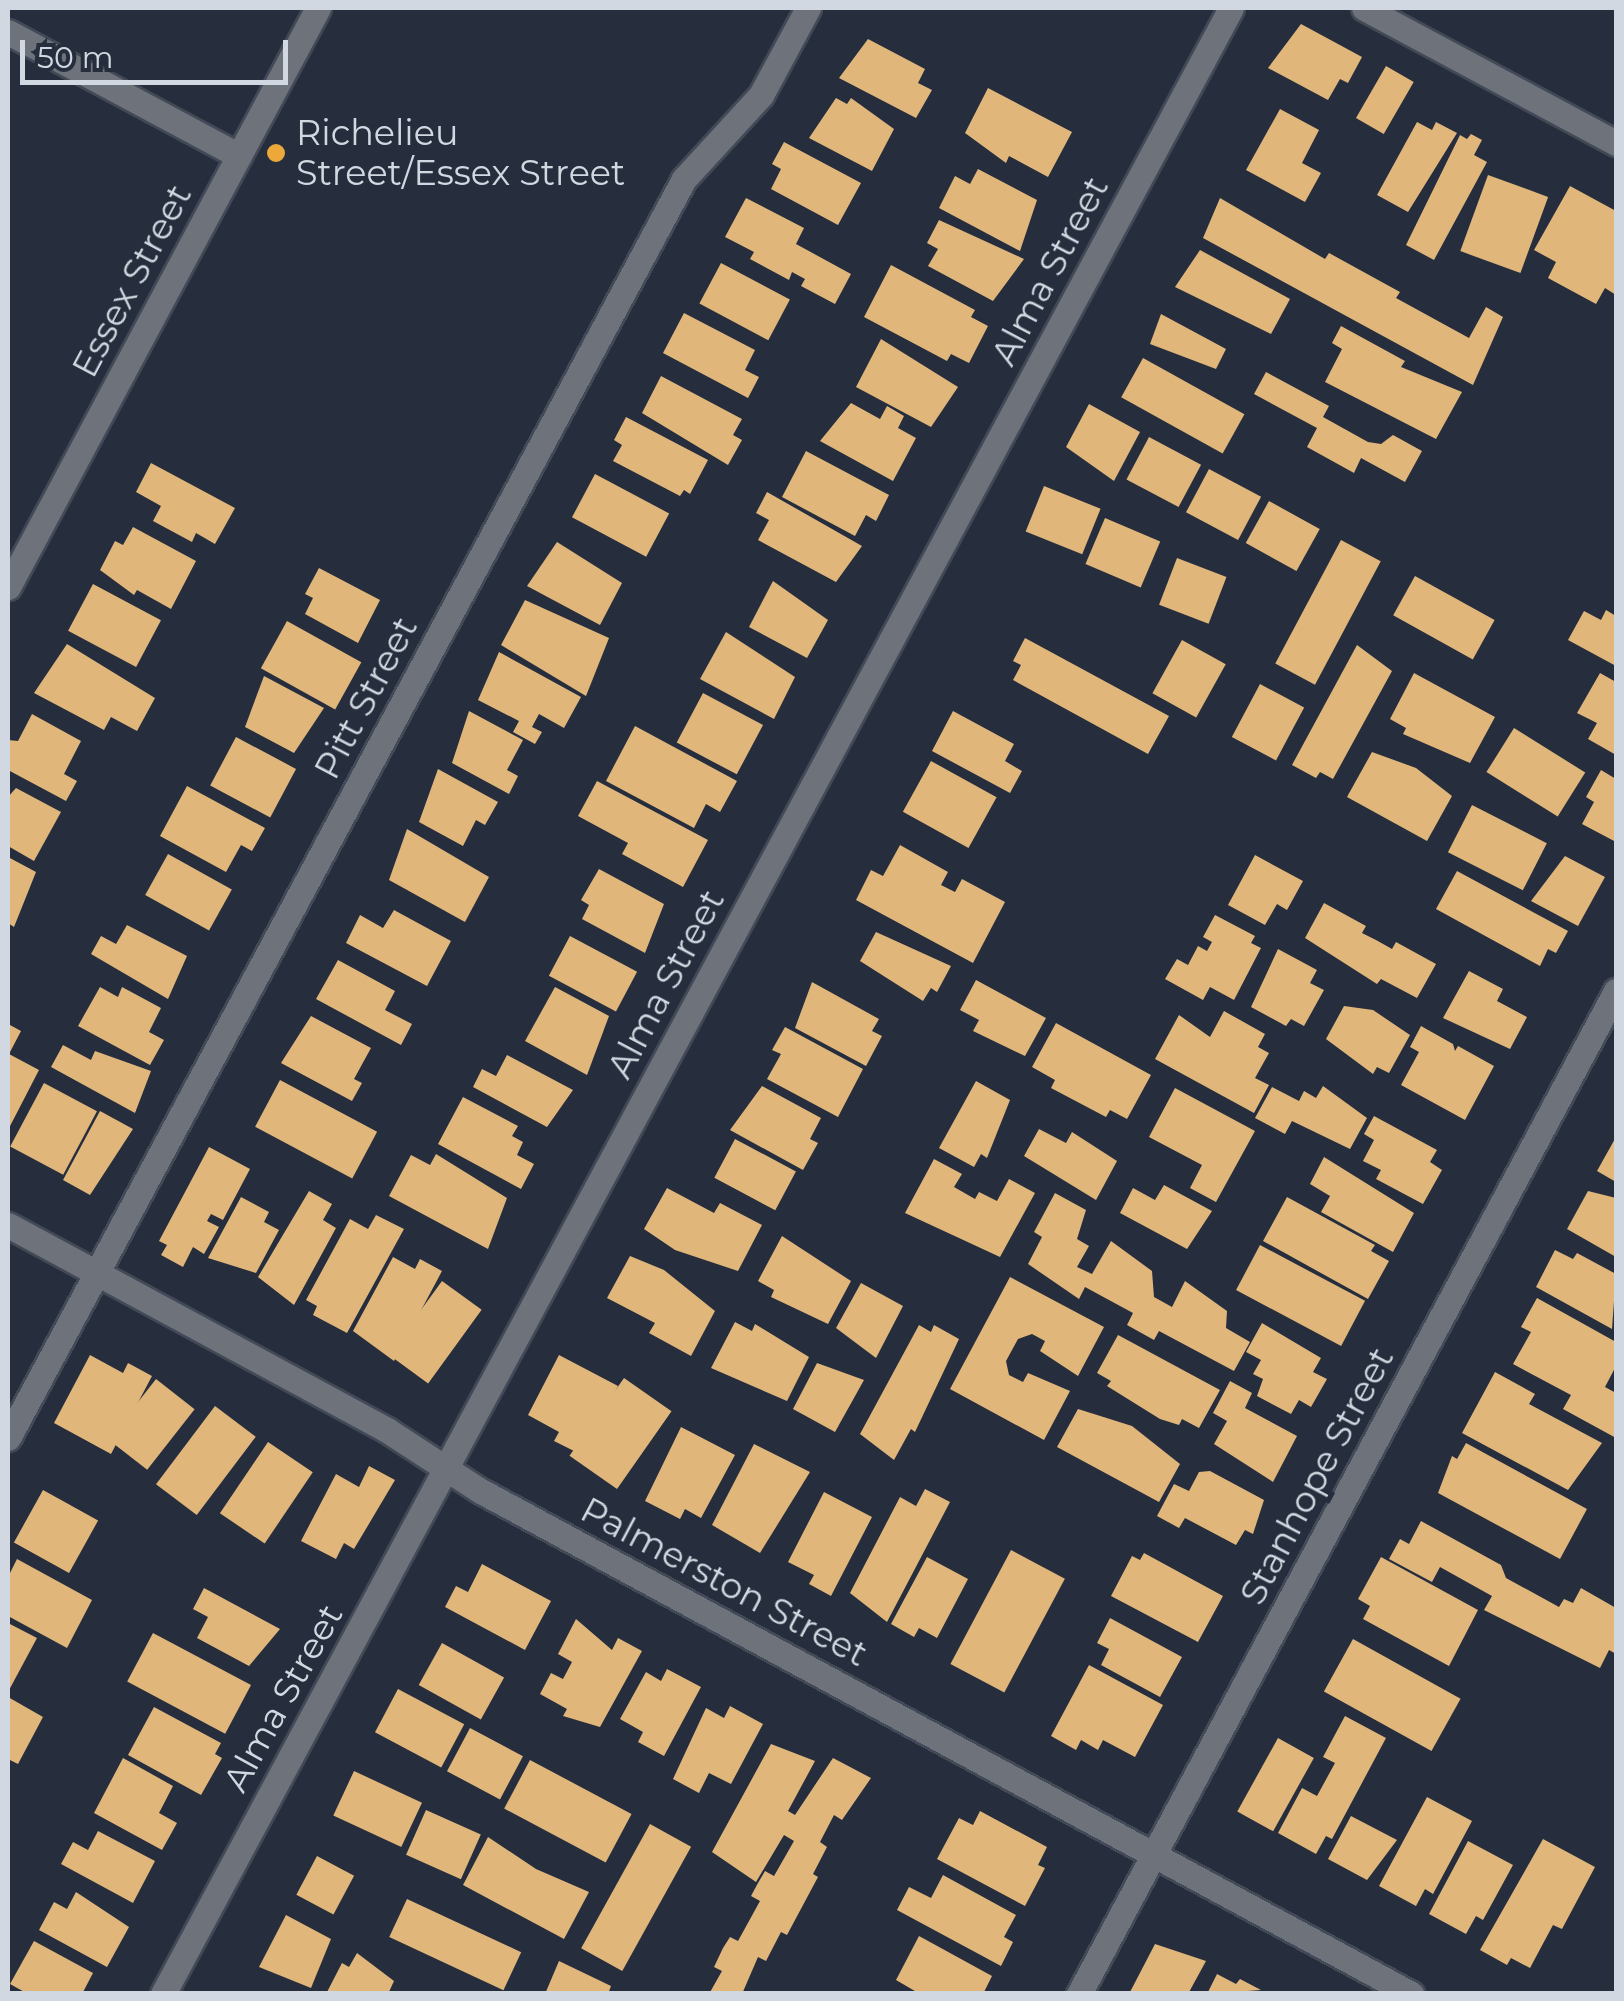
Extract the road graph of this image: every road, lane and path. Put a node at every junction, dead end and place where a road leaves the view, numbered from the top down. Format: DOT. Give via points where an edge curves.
graph roads {
  1 [pos="318,8"];
  2 [pos="808,8"];
  3 [pos="1231,8"];
  4 [pos="1364,8"];
  5 [pos="8,32"];
  6 [pos="1616,142"];
  7 [pos="239,156"];
  8 [pos="8,586"];
  9 [pos="1616,991"];
  10 [pos="1609,1021"];
  11 [pos="8,1225"];
  12 [pos="96,1273"];
  13 [pos="8,1438"];
  14 [pos="447,1470"];
  15 [pos="1154,1855"];
  16 [pos="163,1994"];
  17 [pos="1079,1994"];
  18 [pos="1411,1994"];
  1 -- 7 [label="street, Essex Street"];
  2 -- 12 [label="street, Pitt Street" via="761,95 684,180"];
  3 -- 14 [label="street, Alma Street"];
  4 -- 6 [label="street"];
  5 -- 7 [label="street"];
  7 -- 8 [label="street, Essex Street"];
  9 -- 10 [label="street, Stanhope Street"];
  10 -- 15 [label="street, Stanhope Street"];
  11 -- 12 [label="street, Palmerston Street"];
  12 -- 13 [label="street, Pitt Street"];
  12 -- 14 [label="street, Palmerston Street" via="387,1430"];
  14 -- 15 [label="street, Palmerston Street"];
  14 -- 16 [label="street, Alma Street"];
  15 -- 17 [label="street, Stanhope Street"];
  15 -- 18 [label="street, Palmerston Street"];
}
